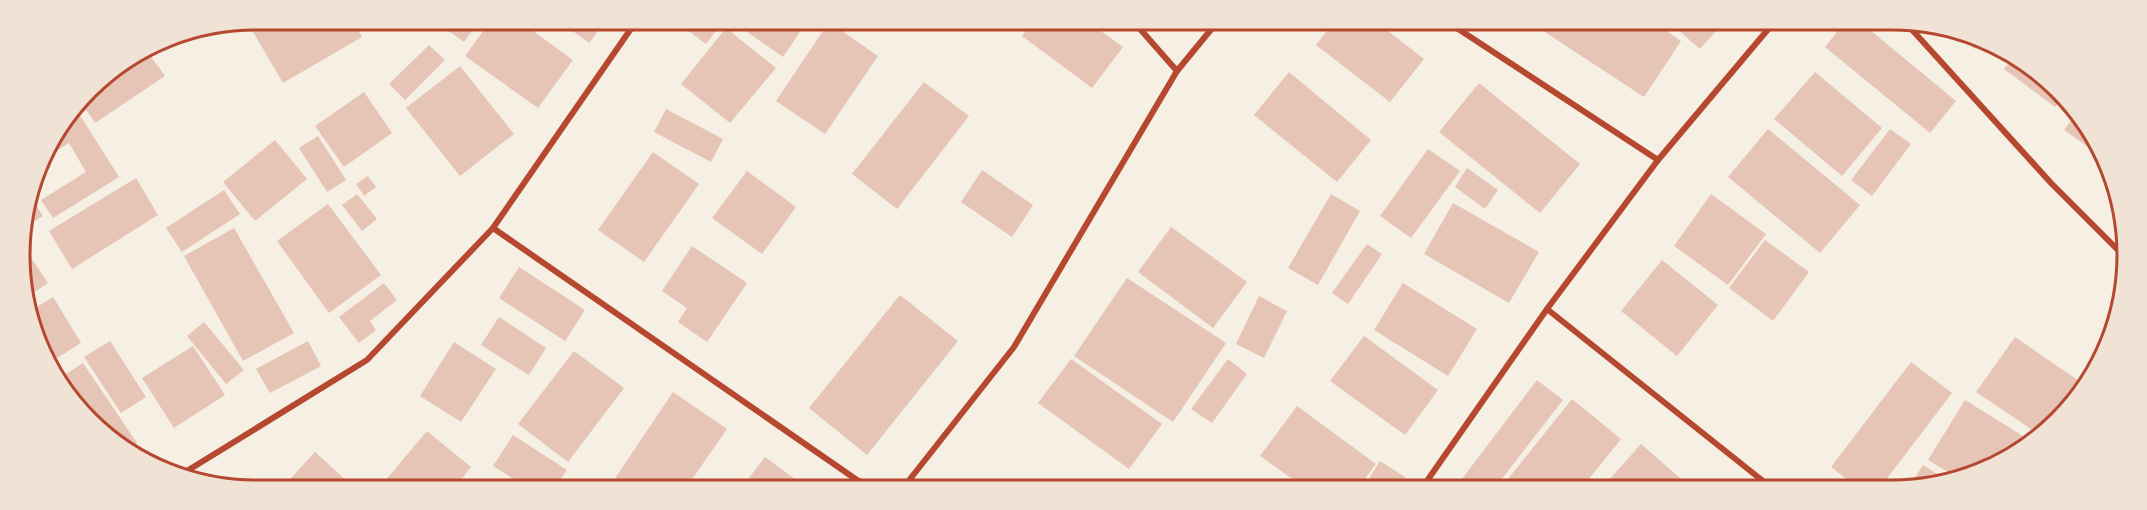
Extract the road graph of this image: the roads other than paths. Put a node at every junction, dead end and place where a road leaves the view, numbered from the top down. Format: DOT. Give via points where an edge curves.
graph roads {
  1 [pos="630,30"];
  2 [pos="1141,30"];
  3 [pos="1211,30"];
  4 [pos="1460,30"];
  5 [pos="1767,30"];
  6 [pos="1913,31"];
  7 [pos="1177,71"];
  8 [pos="1658,160"];
  9 [pos="493,228"];
  10 [pos="2117,249"];
  11 [pos="1547,309"];
  12 [pos="189,470"];
  13 [pos="860,480"];
  14 [pos="909,480"];
  15 [pos="1428,480"];
  16 [pos="1762,480"];
  1 -- 9 [label="street"];
  2 -- 7 [label="street"];
  3 -- 7 [label="street"];
  4 -- 8 [label="street"];
  5 -- 8 [label="street"];
  6 -- 10 [label="street" via="2051,183"];
  7 -- 14 [label="street" via="1014,347"];
  8 -- 11 [label="street"];
  9 -- 12 [label="street" via="367,360"];
  9 -- 13 [label="street"];
  11 -- 15 [label="street"];
  11 -- 16 [label="street"];
}
